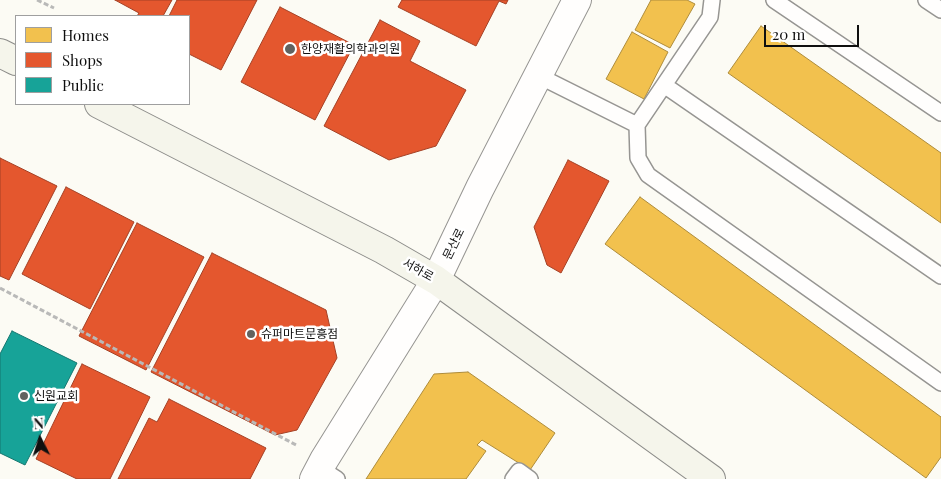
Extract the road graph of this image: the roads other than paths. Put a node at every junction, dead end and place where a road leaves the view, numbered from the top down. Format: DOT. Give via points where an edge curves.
graph roads {
  1 [pos="577,0"];
  2 [pos="712,0"];
  3 [pos="774,0"];
  4 [pos="926,0"];
  5 [pos="941,10"];
  6 [pos="0,53"];
  7 [pos="15,60"];
  8 [pos="539,76"];
  9 [pos="664,85"];
  10 [pos="101,105"];
  11 [pos="941,113"];
  12 [pos="636,125"];
  13 [pos="941,276"];
  14 [pos="436,280"];
  15 [pos="941,383"];
  16 [pos="323,475"];
  17 [pos="513,479"];
  18 [pos="530,479"];
  19 [pos="711,479"];
  1 -- 8 [label="street, 문산로"];
  2 -- 9 [label="lane" via="710,17"];
  3 -- 11 [label="lane"];
  4 -- 5 [label="lane"];
  6 -- 7 [label="main road"];
  8 -- 12 [label="lane"];
  8 -- 14 [label="street, 문산로"];
  9 -- 12 [label="lane"];
  9 -- 13 [label="lane"];
  10 -- 14 [label="main road, 서하로" via="384,250"];
  12 -- 15 [label="lane" via="638,158 648,175"];
  14 -- 16 [label="street, 문산로"];
  14 -- 19 [label="main road, 서하로"];
  17 -- 18 [label="lane" via="519,471"];
}
